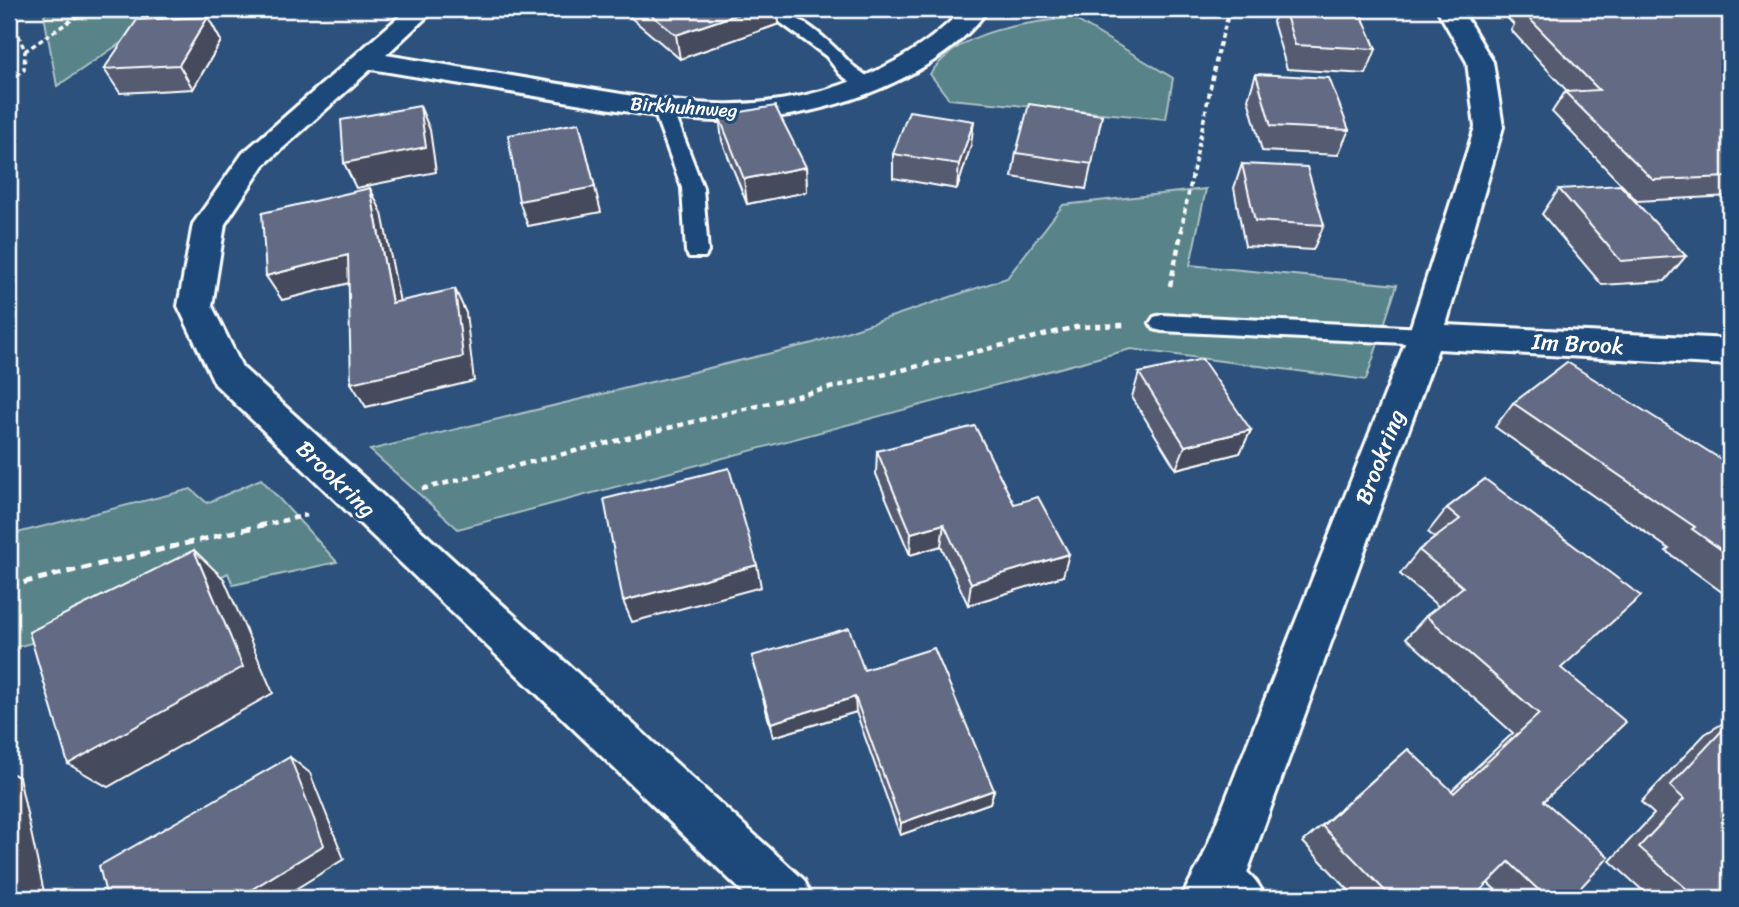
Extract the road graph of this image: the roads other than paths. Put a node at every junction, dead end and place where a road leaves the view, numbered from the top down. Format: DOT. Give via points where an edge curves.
graph roads {
  1 [pos="423,9"];
  2 [pos="771,9"];
  3 [pos="976,9"];
  4 [pos="1449,9"];
  5 [pos="367,60"];
  6 [pos="867,85"];
  7 [pos="664,110"];
  8 [pos="697,253"];
  9 [pos="1162,323"];
  10 [pos="1425,336"];
  11 [pos="1730,352"];
  12 [pos="1225,890"];
  13 [pos="786,898"];
  1 -- 5 [label="street, Brookring"];
  2 -- 6 [label="lane" via="832,52"];
  3 -- 6 [label="street, Birkhuhnweg" via="949,39 912,64"];
  4 -- 10 [label="street, Brookring" via="1480,62 1489,127"];
  5 -- 7 [label="street, Birkhuhnweg"];
  5 -- 13 [label="street, Brookring" via="253,159 209,224 195,306 228,375"];
  6 -- 7 [label="street, Birkhuhnweg" via="787,107 720,113"];
  7 -- 8 [label="lane" via="698,208"];
  9 -- 10 [label="lane"];
  10 -- 11 [label="street, Im Brook"];
  10 -- 12 [label="street, Brookring"];
}
